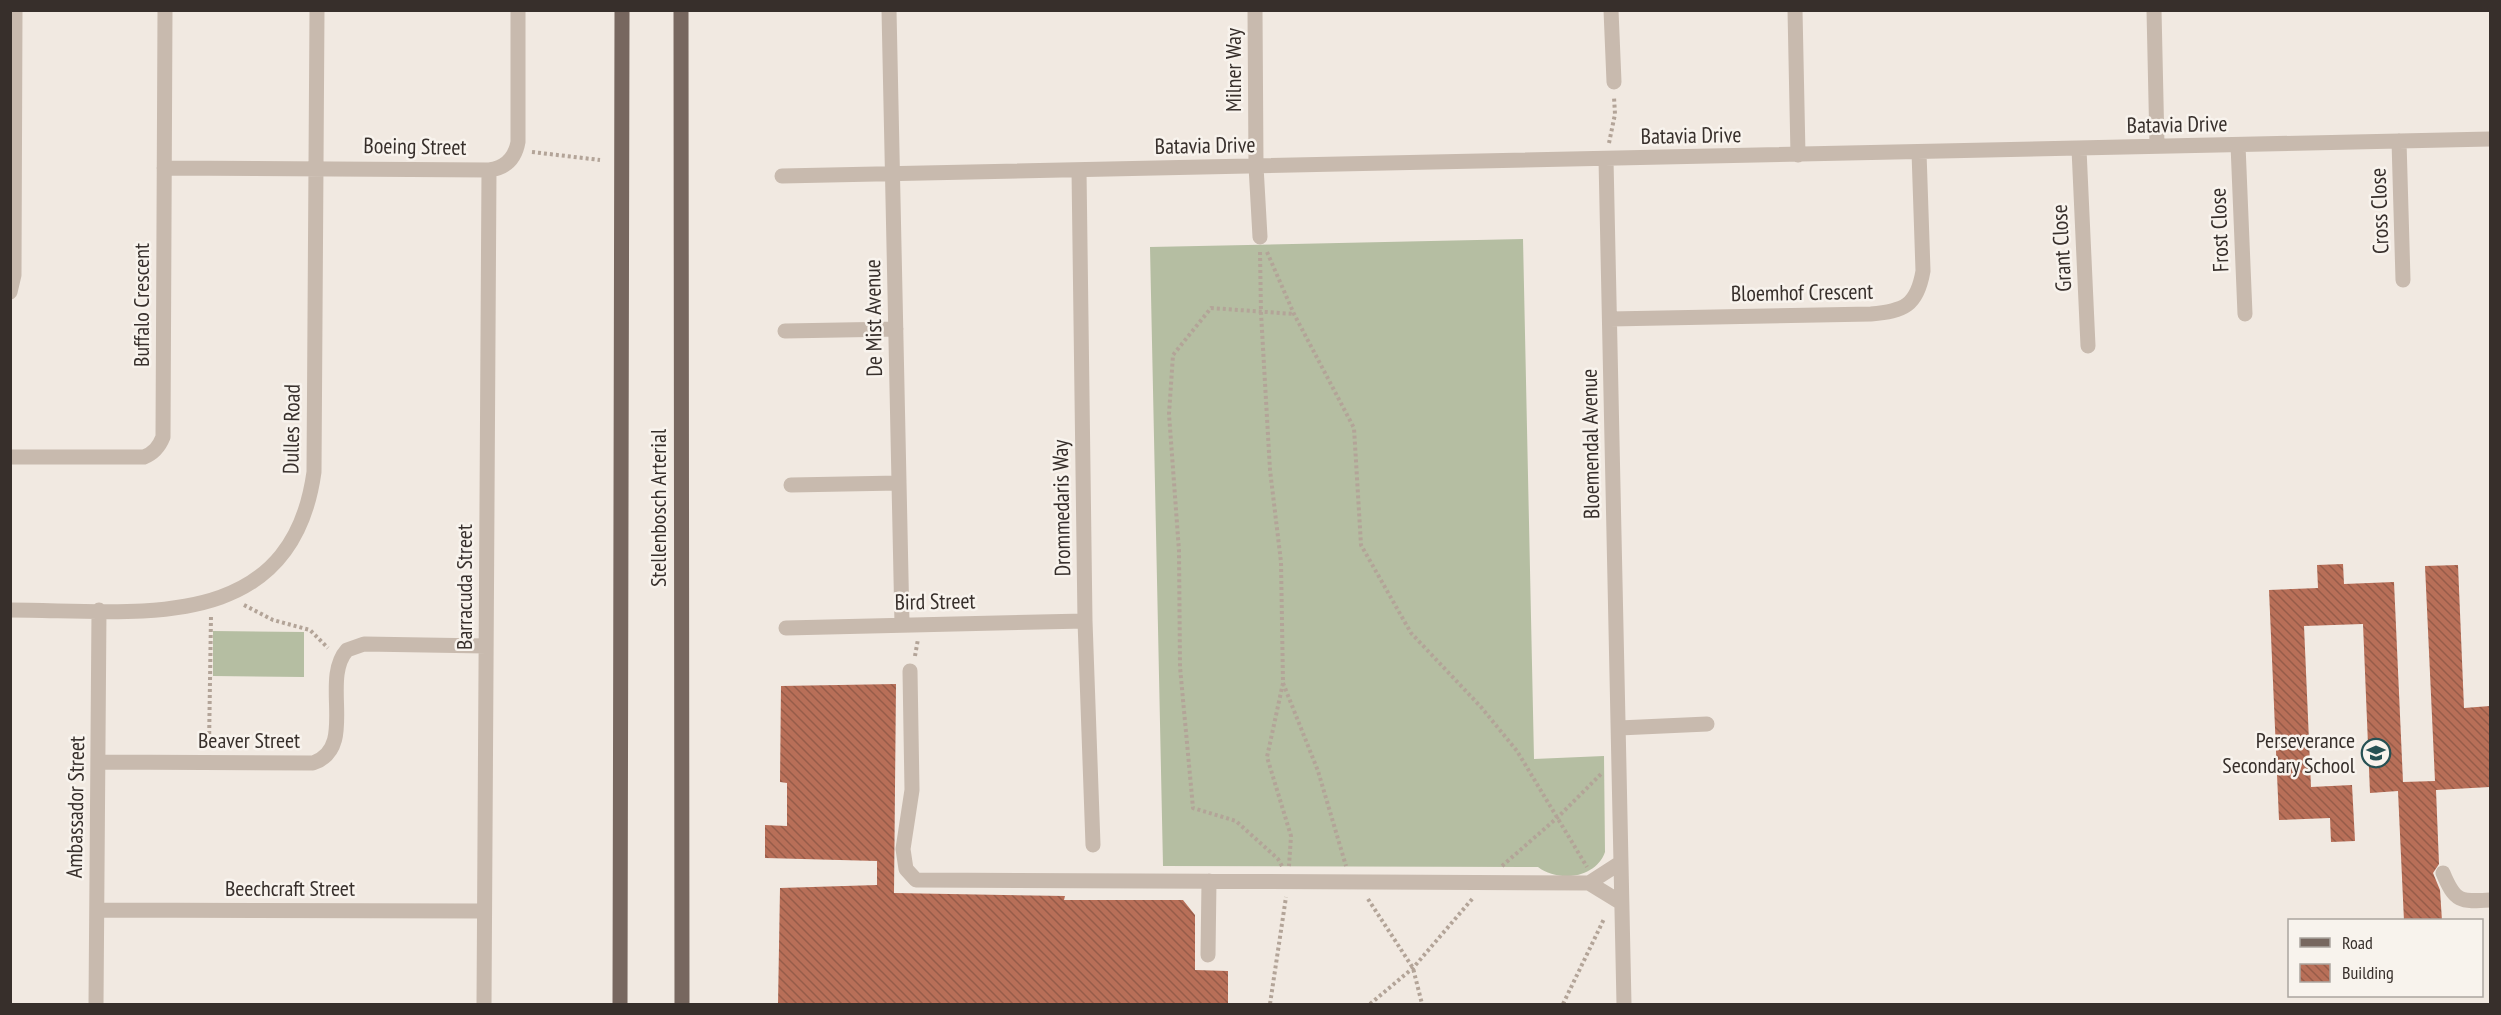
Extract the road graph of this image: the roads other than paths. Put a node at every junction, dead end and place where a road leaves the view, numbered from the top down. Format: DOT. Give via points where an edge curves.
graph roads {
  1 [pos="15,10"];
  2 [pos="165,10"];
  3 [pos="317,10"];
  4 [pos="518,10"];
  5 [pos="622,10"];
  6 [pos="681,10"];
  7 [pos="889,10"];
  8 [pos="1255,10"];
  9 [pos="1611,10"];
  10 [pos="1795,10"];
  11 [pos="2154,10"];
  12 [pos="1614,82"];
  13 [pos="2490,139"];
  14 [pos="2399,141"];
  15 [pos="2238,145"];
  16 [pos="2157,146"];
  17 [pos="2079,149"];
  18 [pos="1919,152"];
  19 [pos="1798,155"];
  20 [pos="1606,159"];
  21 [pos="1256,166"];
  22 [pos="316,167"];
  23 [pos="164,168"];
  24 [pos="489,170"];
  25 [pos="1079,170"];
  26 [pos="892,174"];
  27 [pos="782,177"];
  28 [pos="1260,237"];
  29 [pos="2403,280"];
  30 [pos="10,292"];
  31 [pos="2245,314"];
  32 [pos="1610,319"];
  33 [pos="896,329"];
  34 [pos="785,331"];
  35 [pos="2088,346"];
  36 [pos="10,457"];
  37 [pos="899,483"];
  38 [pos="791,485"];
  39 [pos="10,610"];
  40 [pos="99,610"];
  41 [pos="1085,621"];
  42 [pos="902,624"];
  43 [pos="786,628"];
  44 [pos="486,646"];
  45 [pos="910,671"];
  46 [pos="1707,724"];
  47 [pos="1619,728"];
  48 [pos="98,762"];
  49 [pos="1093,845"];
  50 [pos="1620,863"];
  51 [pos="2444,873"];
  52 [pos="1209,881"];
  53 [pos="1589,883"];
  54 [pos="2490,900"];
  55 [pos="1620,902"];
  56 [pos="97,910"];
  57 [pos="484,911"];
  58 [pos="1208,955"];
  59 [pos="96,1005"];
  60 [pos="483,1005"];
  61 [pos="620,1005"];
  62 [pos="682,1005"];
  63 [pos="1624,1005"];
  1 -- 30 [label="street" via="14,274"];
  2 -- 23 [label="street, Buffalo Crescent"];
  3 -- 22 [label="street, Dulles Road"];
  4 -- 24 [label="street, Boeing Street" via="517,148 509,161"];
  5 -- 61 [label="main road, Stellenbosch Arterial"];
  6 -- 62 [label="main road, Stellenbosch Arterial"];
  7 -- 26 [label="street, De Mist Avenue"];
  8 -- 21 [label="street, Milner Way"];
  9 -- 12 [label="street"];
  10 -- 19 [label="street"];
  11 -- 16 [label="street"];
  13 -- 14 [label="street, Batavia Drive"];
  14 -- 15 [label="street, Batavia Drive"];
  14 -- 29 [label="street, Cross Close"];
  15 -- 16 [label="street, Batavia Drive"];
  15 -- 31 [label="street, Frost Close"];
  16 -- 17 [label="street, Batavia Drive"];
  17 -- 18 [label="street, Batavia Drive"];
  17 -- 35 [label="street, Grant Close"];
  18 -- 19 [label="street, Batavia Drive"];
  18 -- 32 [label="street, Bloemhof Crescent" via="1923,271 1920,290 1910,304 1894,312 1871,314"];
  19 -- 20 [label="street, Batavia Drive"];
  20 -- 21 [label="street, Batavia Drive"];
  20 -- 32 [label="street, Bloemendal Avenue"];
  21 -- 25 [label="street, Batavia Drive"];
  21 -- 28 [label="street, Milner Way"];
  22 -- 23 [label="street, Boeing Street"];
  22 -- 24 [label="street, Boeing Street"];
  22 -- 40 [label="street, Dulles Road" via="314,472 299,527 265,571 211,602 180,609"];
  23 -- 36 [label="street, Buffalo Crescent" via="160,444 144,457"];
  24 -- 44 [label="street, Barracuda Street"];
  25 -- 26 [label="street, Batavia Drive"];
  25 -- 41 [label="street, Drommedaris Way"];
  26 -- 27 [label="street, Batavia Drive"];
  26 -- 33 [label="street, De Mist Avenue"];
  32 -- 47 [label="street, Bloemendal Avenue"];
  33 -- 34 [label="street"];
  33 -- 37 [label="street, De Mist Avenue"];
  37 -- 38 [label="street"];
  37 -- 42 [label="street, De Mist Avenue"];
  39 -- 40 [label="street, Dulles Road"];
  40 -- 48 [label="street, Ambassador Street"];
  41 -- 42 [label="street, Bird Street"];
  41 -- 49 [label="street, Drommedaris Way"];
  42 -- 43 [label="street, Bird Street"];
  44 -- 48 [label="street, Beaver Street" via="352,647 337,668 336,739 326,756 306,763"];
  44 -- 57 [label="street, Barracuda Street"];
  45 -- 52 [label="street" via="912,790 903,849 906,869 916,880"];
  46 -- 47 [label="street"];
  47 -- 50 [label="street, Bloemendal Avenue"];
  48 -- 56 [label="street, Ambassador Street"];
  50 -- 53 [label="street"];
  50 -- 55 [label="street, Bloemendal Avenue"];
  51 -- 54 [label="street" via="2451,893 2462,900"];
  52 -- 53 [label="street"];
  52 -- 58 [label="street"];
  53 -- 55 [label="street"];
  55 -- 63 [label="street, Bloemendal Avenue"];
  56 -- 57 [label="street, Beechcraft Street"];
  56 -- 59 [label="street, Ambassador Street"];
  57 -- 60 [label="street, Barracuda Street"];
}
